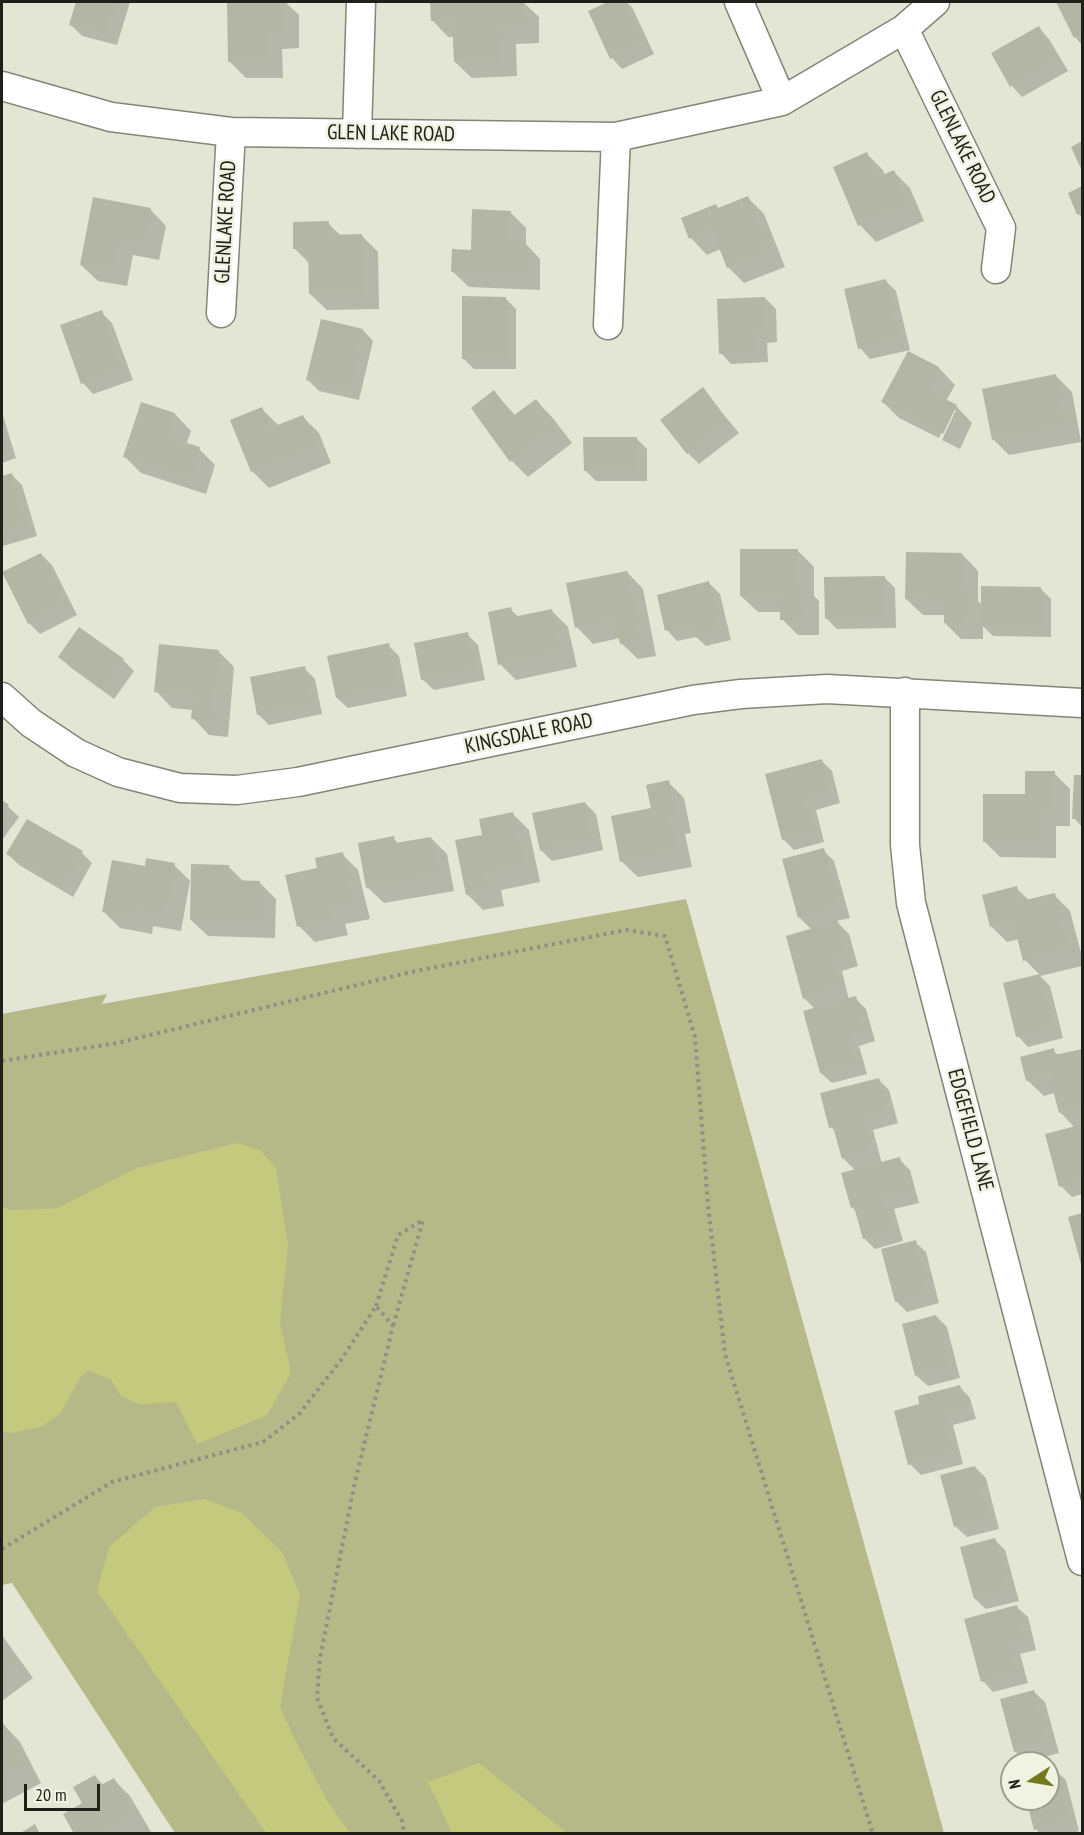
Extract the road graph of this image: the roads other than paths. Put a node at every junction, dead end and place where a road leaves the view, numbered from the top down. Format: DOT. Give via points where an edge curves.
graph roads {
  1 [pos="362,2"];
  2 [pos="739,2"];
  3 [pos="935,2"];
  4 [pos="904,29"];
  5 [pos="2,86"];
  6 [pos="782,101"];
  7 [pos="231,132"];
  8 [pos="357,134"];
  9 [pos="616,137"];
  10 [pos="996,269"];
  11 [pos="220,313"];
  12 [pos="608,325"];
  13 [pos="905,692"];
  14 [pos="2,697"];
  15 [pos="1083,703"];
  16 [pos="1083,1562"];
  1 -- 8 [label="street"];
  2 -- 6 [label="street"];
  3 -- 4 [label="street, GLEN LAKE ROAD"];
  4 -- 6 [label="street, GLEN LAKE ROAD"];
  4 -- 10 [label="street, GLENLAKE ROAD" via="1001,228"];
  5 -- 7 [label="street, GLEN LAKE ROAD" via="111,117"];
  6 -- 9 [label="street, GLEN LAKE ROAD"];
  7 -- 8 [label="street, GLEN LAKE ROAD"];
  7 -- 11 [label="street, GLENLAKE ROAD"];
  8 -- 9 [label="street, GLEN LAKE ROAD"];
  9 -- 12 [label="street"];
  13 -- 14 [label="street, KINGSDALE ROAD" via="781,690 693,700 298,782 237,790 180,788 118,772 76,753 31,723"];
  13 -- 15 [label="street, KINGSDALE ROAD"];
  13 -- 16 [label="street, EDGEFIELD LANE" via="905,844 911,903"];
}
